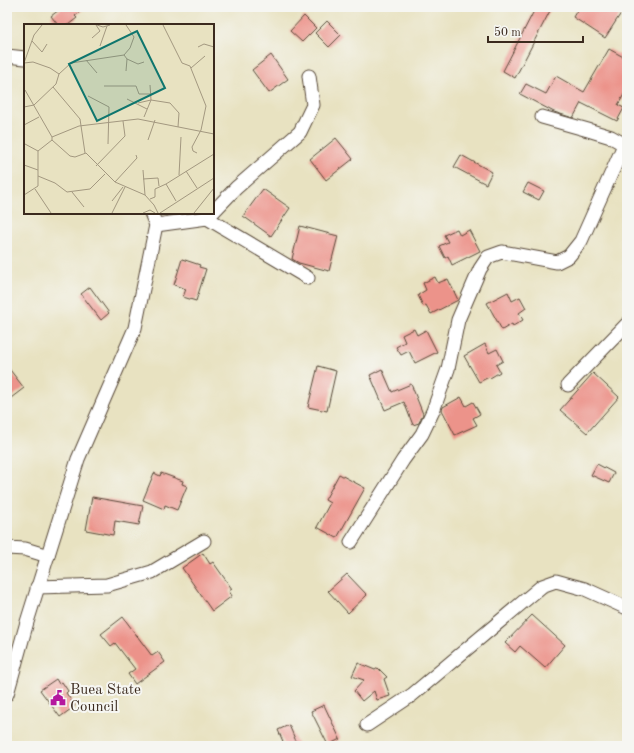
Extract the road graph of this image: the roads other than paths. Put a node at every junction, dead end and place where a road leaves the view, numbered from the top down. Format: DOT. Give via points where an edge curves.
graph roads {
  1 [pos="7,56"];
  2 [pos="24,58"];
  3 [pos="309,76"];
  4 [pos="542,117"];
  5 [pos="626,146"];
  6 [pos="214,211"];
  7 [pos="211,214"];
  8 [pos="154,219"];
  9 [pos="308,278"];
  10 [pos="627,324"];
  11 [pos="568,385"];
  12 [pos="204,541"];
  13 [pos="351,542"];
  14 [pos="7,548"];
  15 [pos="48,556"];
  16 [pos="37,587"];
  17 [pos="627,608"];
  18 [pos="7,694"];
  19 [pos="367,724"];
  1 -- 2 [label="street"];
  3 -- 6 [label="street" via="313,105 300,132"];
  4 -- 5 [label="street" via="588,130"];
  5 -- 13 [label="street" via="581,241 569,256 557,262 502,252 488,257 480,269 458,320 448,369 422,434"];
  7 -- 8 [label="street"];
  7 -- 9 [label="street"];
  8 -- 15 [label="street" via="135,328 78,459"];
  10 -- 11 [label="street"];
  12 -- 16 [label="street" via="152,572 107,585"];
  14 -- 15 [label="street" via="26,549"];
  15 -- 16 [label="street"];
  16 -- 18 [label="street"];
  17 -- 19 [label="street" via="585,589 556,581 542,586 412,695"];
}
